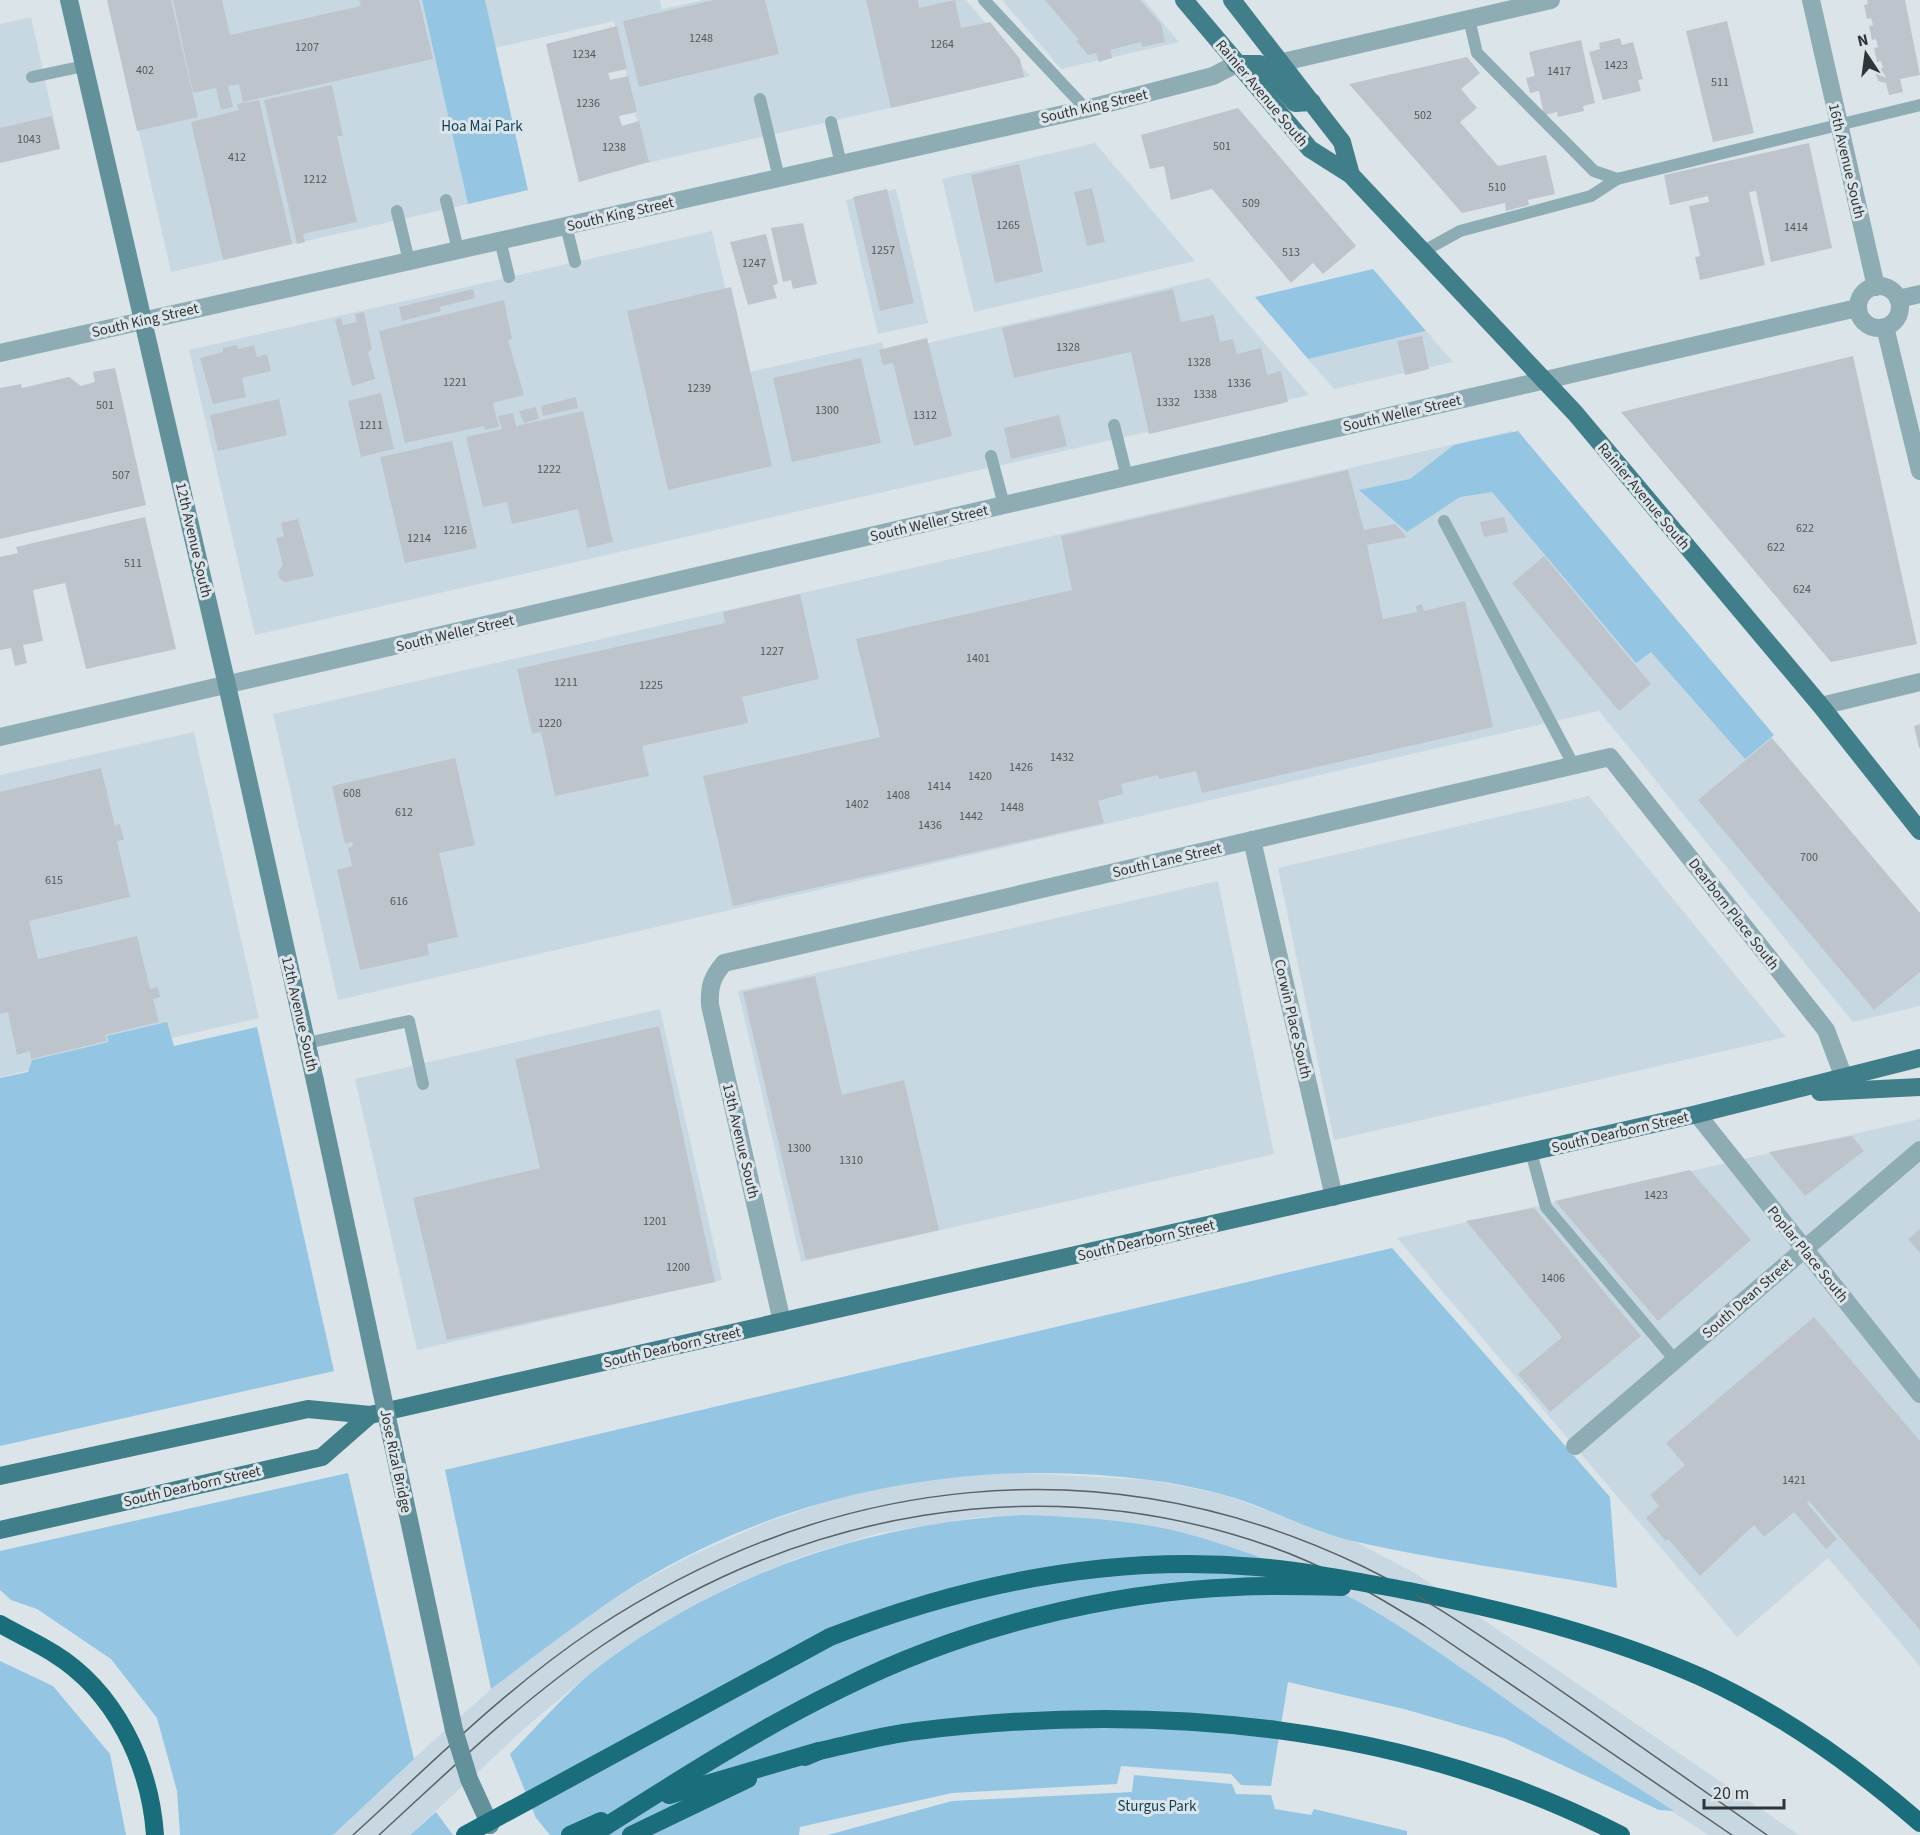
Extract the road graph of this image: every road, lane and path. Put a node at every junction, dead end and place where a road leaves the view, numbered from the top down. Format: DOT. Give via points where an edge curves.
graph roads {
  1 [pos="69,0"];
  2 [pos="984,0"];
  3 [pos="1184,0"];
  4 [pos="1232,0"];
  5 [pos="1551,0"];
  6 [pos="1811,0"];
  7 [pos="1469,20"];
  8 [pos="1283,62"];
  9 [pos="1236,64"];
  10 [pos="84,66"];
  11 [pos="32,77"];
  12 [pos="760,99"];
  13 [pos="1312,102"];
  14 [pos="1920,105"];
  15 [pos="1086,109"];
  16 [pos="831,122"];
  17 [pos="1839,124"];
  18 [pos="841,164"];
  19 [pos="1351,175"];
  20 [pos="779,178"];
  21 [pos="1617,179"];
  22 [pos="446,200"];
  23 [pos="397,211"];
  24 [pos="566,226"];
  25 [pos="501,240"];
  26 [pos="458,250"];
  27 [pos="1424,251"];
  28 [pos="409,261"];
  29 [pos="575,262"];
  30 [pos="509,277"];
  31 [pos="1875,286"];
  32 [pos="1920,294"];
  33 [pos="1899,299"];
  34 [pos="1857,308"];
  35 [pos="143,320"];
  36 [pos="1885,327"];
  37 [pos="0,353"];
  38 [pos="1545,379"];
  39 [pos="1114,424"];
  40 [pos="991,456"];
  41 [pos="1920,471"];
  42 [pos="1127,477"];
  43 [pos="1004,505"];
  44 [pos="1444,521"];
  45 [pos="1920,682"];
  46 [pos="227,685"];
  47 [pos="1821,706"];
  48 [pos="0,737"];
  49 [pos="1610,757"];
  50 [pos="1574,765"];
  51 [pos="1920,831"];
  52 [pos="1252,840"];
  53 [pos="724,963"];
  54 [pos="307,1043"];
  55 [pos="1920,1058"];
  56 [pos="1844,1078"];
  57 [pos="315,1081"];
  58 [pos="423,1084"];
  59 [pos="1920,1087"];
  60 [pos="1782,1094"];
  61 [pos="1697,1114"];
  62 [pos="1920,1150"];
  63 [pos="1531,1152"];
  64 [pos="1334,1197"];
  65 [pos="1803,1250"];
  66 [pos="782,1322"];
  67 [pos="1675,1360"];
  68 [pos="1920,1394"];
  69 [pos="370,1415"];
  70 [pos="1575,1446"];
  71 [pos="0,1476"];
  72 [pos="0,1530"];
  73 [pos="1409,1591"];
  74 [pos="2,1626"];
  75 [pos="819,1751"];
  76 [pos="1920,1823"];
  77 [pos="156,1835"];
  78 [pos="465,1835"];
  79 [pos="496,1835"];
  80 [pos="570,1835"];
  81 [pos="592,1835"];
  82 [pos="631,1835"];
  83 [pos="1622,1835"];
  1 -- 10 [label="main road, 12th Avenue South"];
  2 -- 15 [label="lane"];
  3 -- 9 [label="main road, Rainier Avenue South"];
  4 -- 8 [label="main road, Rainier Avenue South"];
  5 -- 7 [label="street"];
  6 -- 17 [label="street, 16th Avenue South"];
  7 -- 8 [label="street"];
  7 -- 21 [label="lane" via="1477,53 1594,171"];
  8 -- 13 [label="main road, Rainier Avenue South"];
  9 -- 13 [label="main road" via="1260,64 1295,103"];
  9 -- 15 [label="street, South King Street" via="1214,76"];
  9 -- 19 [label="main road, Rainier Avenue South" via="1310,150"];
  10 -- 11 [label="lane"];
  10 -- 35 [label="main road, 12th Avenue South"];
  12 -- 20 [label="lane"];
  13 -- 19 [label="main road, Rainier Avenue South" via="1342,142"];
  14 -- 17 [label="lane"];
  15 -- 18 [label="street, South King Street"];
  16 -- 18 [label="lane"];
  17 -- 21 [label="lane"];
  17 -- 31 [label="street, 16th Avenue South"];
  18 -- 20 [label="street, South King Street"];
  19 -- 27 [label="main road, Rainier Avenue South"];
  20 -- 24 [label="street, South King Street"];
  21 -- 27 [label="lane" via="1591,196 1460,231"];
  22 -- 26 [label="lane"];
  23 -- 28 [label="lane"];
  24 -- 25 [label="street, South King Street"];
  24 -- 29 [label="lane"];
  25 -- 26 [label="street, South King Street"];
  25 -- 30 [label="lane"];
  26 -- 28 [label="street, South King Street"];
  27 -- 38 [label="main road, Rainier Avenue South"];
  28 -- 35 [label="street, South King Street"];
  31 -- 33 [label="street" via="1888,288"];
  31 -- 34 [label="street" via="1862,295"];
  32 -- 33 [label="street"];
  33 -- 36 [label="street" via="1897,319"];
  34 -- 36 [label="street" via="1867,325"];
  34 -- 38 [label="street, South Weller Street"];
  35 -- 37 [label="street, South King Street"];
  35 -- 46 [label="main road, 12th Avenue South"];
  36 -- 41 [label="street"];
  38 -- 42 [label="street, South Weller Street"];
  38 -- 47 [label="main road, Rainier Avenue South"];
  39 -- 42 [label="lane"];
  40 -- 43 [label="lane"];
  42 -- 43 [label="street, South Weller Street"];
  43 -- 46 [label="street, South Weller Street"];
  44 -- 50 [label="lane"];
  45 -- 47 [label="street"];
  46 -- 48 [label="street, South Weller Street"];
  46 -- 54 [label="main road, 12th Avenue South"];
  47 -- 51 [label="main road, Rainier Avenue South"];
  49 -- 50 [label="street, South Lane Street"];
  49 -- 56 [label="street, Dearborn Place South" via="1826,1030"];
  50 -- 52 [label="street, South Lane Street"];
  52 -- 53 [label="street, South Lane Street"];
  52 -- 64 [label="street, Corwin Place South"];
  53 -- 66 [label="street, 13th Avenue South" via="709,988 710,1005"];
  54 -- 57 [label="main road, 12th Avenue South"];
  54 -- 58 [label="lane" via="409,1021"];
  55 -- 56 [label="main road, South Dearborn Street"];
  56 -- 60 [label="main road, South Dearborn Street"];
  57 -- 79 [label="main road, Jose Rizal Bridge, bridge" via="454,1730 469,1779"];
  59 -- 60 [label="main road"];
  60 -- 61 [label="main road, South Dearborn Street"];
  61 -- 63 [label="main road, South Dearborn Street"];
  61 -- 65 [label="street, Poplar Place South"];
  62 -- 65 [label="street, South Dean Street"];
  63 -- 64 [label="main road, South Dearborn Street"];
  63 -- 67 [label="lane" via="1546,1207"];
  64 -- 66 [label="main road, South Dearborn Street"];
  65 -- 67 [label="street, South Dean Street"];
  65 -- 68 [label="street, Poplar Place South"];
  66 -- 69 [label="main road, South Dearborn Street"];
  67 -- 70 [label="street, South Dean Street"];
  69 -- 71 [label="main road, South Dearborn Street" via="308,1409"];
  69 -- 72 [label="main road, South Dearborn Street" via="322,1456"];
  73 -- 76 [label="highway" via="1577,1631 1680,1669 1799,1731 1885,1792"];
  73 -- 78 [label="highway, bridge" via="1305,1572 1202,1564 1081,1571 1010,1581 944,1597 886,1614 830,1637"];
  73 -- 81 [label="highway, bridge" via="1291,1586 1182,1591 1074,1610 957,1640 844,1687 782,1719"];
  74 -- 77 [label="highway" via="54,1653 105,1701 140,1762"];
  75 -- 80 [label="highway, bridge" via="659,1798"];
  75 -- 82 [label="highway, bridge" via="729,1786"];
  75 -- 83 [label="highway" via="915,1731 1089,1718 1230,1724 1380,1749 1479,1775"];
}
